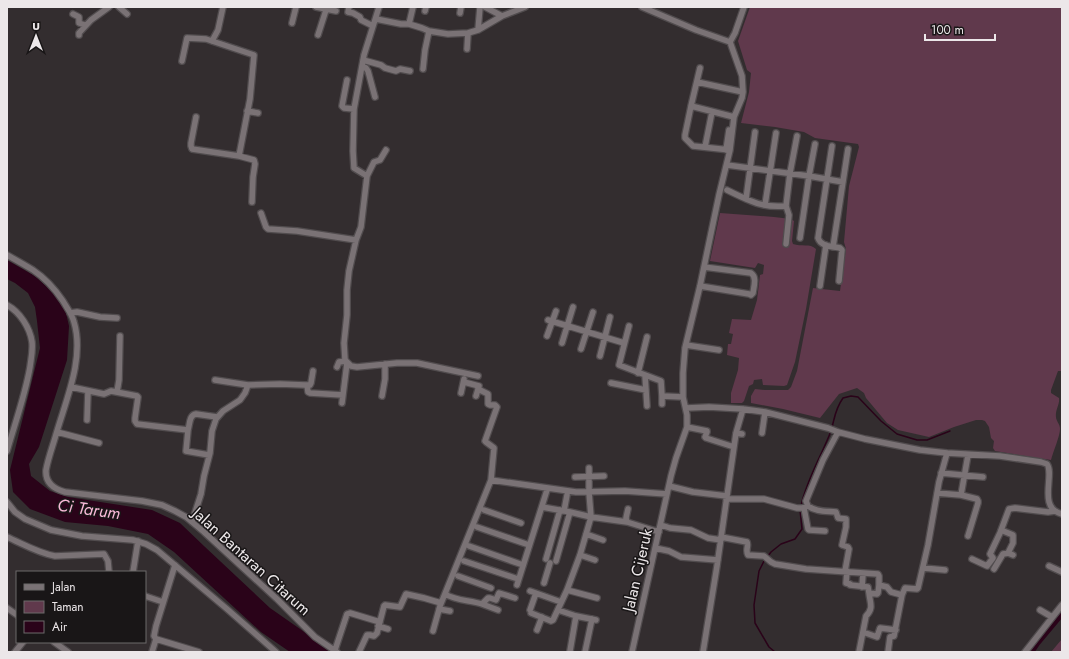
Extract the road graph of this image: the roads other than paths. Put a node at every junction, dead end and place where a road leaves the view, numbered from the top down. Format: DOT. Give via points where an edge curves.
graph roads {
  1 [pos="119,7"];
  2 [pos="223,7"];
  3 [pos="296,7"];
  4 [pos="316,7"];
  5 [pos="349,7"];
  6 [pos="379,7"];
  7 [pos="413,7"];
  8 [pos="480,7"];
  9 [pos="485,7"];
  10 [pos="525,7"];
  11 [pos="642,7"];
  12 [pos="744,7"];
  13 [pos="107,8"];
  14 [pos="326,10"];
  15 [pos="336,11"];
  16 [pos="73,14"];
  17 [pos="127,14"];
  18 [pos="502,16"];
  19 [pos="376,19"];
  20 [pos="292,23"];
  21 [pos="408,24"];
  22 [pos="85,25"];
  23 [pos="373,26"];
  24 [pos="478,30"];
  25 [pos="429,31"];
  26 [pos="468,33"];
  27 [pos="79,35"];
  28 [pos="318,35"];
  29 [pos="212,41"];
  30 [pos="730,42"];
  31 [pos="467,49"];
  32 [pos="182,61"];
  33 [pos="363,63"];
  34 [pos="700,68"];
  35 [pos="423,69"];
  36 [pos="410,71"];
  37 [pos="347,80"];
  38 [pos="696,82"];
  39 [pos="743,92"];
  40 [pos="375,97"];
  41 [pos="691,106"];
  42 [pos="354,108"];
  43 [pos="248,111"];
  44 [pos="712,112"];
  45 [pos="258,113"];
  46 [pos="733,116"];
  47 [pos="196,117"];
  48 [pos="755,132"];
  49 [pos="776,133"];
  50 [pos="797,136"];
  51 [pos="815,144"];
  52 [pos="832,146"];
  53 [pos="705,147"];
  54 [pos="848,149"];
  55 [pos="386,150"];
  56 [pos="728,150"];
  57 [pos="238,156"];
  58 [pos="726,165"];
  59 [pos="750,168"];
  60 [pos="770,171"];
  61 [pos="790,173"];
  62 [pos="367,176"];
  63 [pos="809,176"];
  64 [pos="827,179"];
  65 [pos="843,182"];
  66 [pos="727,190"];
  67 [pos="746,199"];
  68 [pos="252,202"];
  69 [pos="765,205"];
  70 [pos="786,206"];
  71 [pos="261,213"];
  72 [pos="800,238"];
  73 [pos="356,240"];
  74 [pos="786,244"];
  75 [pos="830,246"];
  76 [pos="7,255"];
  77 [pos="704,267"];
  78 [pos="839,281"];
  79 [pos="700,286"];
  80 [pos="820,286"];
  81 [pos="7,305"];
  82 [pos="573,307"];
  83 [pos="556,311"];
  84 [pos="593,312"];
  85 [pos="70,313"];
  86 [pos="610,317"];
  87 [pos="117,318"];
  88 [pos="550,320"];
  89 [pos="567,325"];
  90 [pos="629,326"];
  91 [pos="586,331"];
  92 [pos="120,336"];
  93 [pos="547,336"];
  94 [pos="605,337"];
  95 [pos="647,337"];
  96 [pos="562,343"];
  97 [pos="624,343"];
  98 [pos="686,345"];
  99 [pos="581,349"];
  100 [pos="719,350"];
  101 [pos="600,356"];
  102 [pos="347,362"];
  103 [pos="385,364"];
  104 [pos="337,367"];
  105 [pos="313,372"];
  106 [pos="638,373"];
  107 [pos="465,374"];
  108 [pos="645,375"];
  109 [pos="478,376"];
  110 [pos="215,380"];
  111 [pos="464,382"];
  112 [pos="611,383"];
  113 [pos="248,385"];
  114 [pos="307,386"];
  115 [pos="71,387"];
  116 [pos="478,389"];
  117 [pos="646,390"];
  118 [pos="88,391"];
  119 [pos="117,392"];
  120 [pos="461,394"];
  121 [pos="343,395"];
  122 [pos="382,396"];
  123 [pos="476,396"];
  124 [pos="662,396"];
  125 [pos="683,398"];
  126 [pos="342,404"];
  127 [pos="662,404"];
  128 [pos="647,406"];
  129 [pos="686,408"];
  130 [pos="743,409"];
  131 [pos="765,412"];
  132 [pos="218,417"];
  133 [pos="87,420"];
  134 [pos="687,427"];
  135 [pos="188,430"];
  136 [pos="57,432"];
  137 [pos="837,432"];
  138 [pos="762,433"];
  139 [pos="9,437"];
  140 [pos="99,443"];
  141 [pos="734,447"];
  142 [pos="7,451"];
  143 [pos="947,454"];
  144 [pos="209,455"];
  145 [pos="968,455"];
  146 [pos="589,468"];
  147 [pos="942,473"];
  148 [pos="589,476"];
  149 [pos="604,476"];
  150 [pos="964,476"];
  151 [pos="575,477"];
  152 [pos="983,478"];
  153 [pos="491,480"];
  154 [pos="669,486"];
  155 [pos="547,490"];
  156 [pos="589,492"];
  157 [pos="937,493"];
  158 [pos="567,494"];
  159 [pos="667,494"];
  160 [pos="961,495"];
  161 [pos="726,497"];
  162 [pos="7,502"];
  163 [pos="542,507"];
  164 [pos="628,508"];
  165 [pos="803,508"];
  166 [pos="484,510"];
  167 [pos="564,511"];
  168 [pos="1055,511"];
  169 [pos="1062,514"];
  170 [pos="591,517"];
  171 [pos="192,522"];
  172 [pos="627,522"];
  173 [pos="521,523"];
  174 [pos="660,524"];
  175 [pos="477,527"];
  176 [pos="1001,530"];
  177 [pos="825,531"];
  178 [pos="659,532"];
  179 [pos="586,534"];
  180 [pos="968,536"];
  181 [pos="7,537"];
  182 [pos="721,538"];
  183 [pos="603,540"];
  184 [pos="138,541"];
  185 [pos="529,545"];
  186 [pos="469,546"];
  187 [pos="655,548"];
  188 [pos="580,555"];
  189 [pos="972,558"];
  190 [pos="595,560"];
  191 [pos="718,560"];
  192 [pos="464,561"];
  193 [pos="556,561"];
  194 [pos="175,565"];
  195 [pos="523,565"];
  196 [pos="987,566"];
  197 [pos="1049,566"];
  198 [pos="922,568"];
  199 [pos="994,569"];
  200 [pos="945,570"];
  201 [pos="109,571"];
  202 [pos="133,571"];
  203 [pos="846,571"];
  204 [pos="1062,572"];
  205 [pos="862,574"];
  206 [pos="998,574"];
  207 [pos="458,576"];
  208 [pos="544,583"];
  209 [pos="879,585"];
  210 [pos="862,587"];
  211 [pos="491,588"];
  212 [pos="567,590"];
  213 [pos="530,591"];
  214 [pos="536,593"];
  215 [pos="869,593"];
  216 [pos="445,594"];
  217 [pos="902,595"];
  218 [pos="146,596"];
  219 [pos="515,598"];
  220 [pos="597,598"];
  221 [pos="496,600"];
  222 [pos="163,602"];
  223 [pos="561,602"];
  224 [pos="482,604"];
  225 [pos="1062,605"];
  226 [pos="440,606"];
  227 [pos="7,608"];
  228 [pos="558,610"];
  229 [pos="1040,610"];
  230 [pos="450,611"];
  231 [pos="16,614"];
  232 [pos="576,616"];
  233 [pos="542,617"];
  234 [pos="1052,617"];
  235 [pos="379,624"];
  236 [pos="388,629"];
  237 [pos="537,630"];
  238 [pos="896,630"];
  239 [pos="433,631"];
  240 [pos="863,632"];
  241 [pos="156,639"];
  242 [pos="22,643"];
  243 [pos="55,643"];
  244 [pos="336,651"];
  245 [pos="570,651"];
  246 [pos="16,652"];
  247 [pos="68,652"];
  248 [pos="152,652"];
  249 [pos="199,652"];
  250 [pos="276,652"];
  251 [pos="359,652"];
  252 [pos="585,652"];
  253 [pos="632,652"];
  254 [pos="703,652"];
  255 [pos="859,652"];
  256 [pos="888,652"];
  257 [pos="1025,652"];
  1 -- 17 [label="street"];
  2 -- 29 [label="street" via="218,30"];
  3 -- 20 [label="street"];
  4 -- 14 [label="street"];
  5 -- 23 [label="street" via="348,12 356,14 361,20"];
  6 -- 19 [label="street"];
  7 -- 21 [label="street"];
  8 -- 24 [label="street"];
  9 -- 18 [label="street"];
  10 -- 18 [label="street"];
  11 -- 30 [label="street"];
  12 -- 30 [label="street"];
  13 -- 22 [label="street" via="92,16"];
  14 -- 15 [label="street"];
  14 -- 28 [label="street"];
  16 -- 22 [label="street"];
  18 -- 24 [label="street"];
  19 -- 21 [label="street"];
  19 -- 23 [label="street"];
  21 -- 25 [label="street"];
  22 -- 27 [label="street"];
  23 -- 33 [label="street"];
  24 -- 26 [label="street"];
  25 -- 26 [label="street" via="448,34"];
  25 -- 35 [label="street"];
  26 -- 31 [label="street"];
  29 -- 32 [label="street" via="187,38"];
  29 -- 43 [label="street" via="254,55"];
  30 -- 39 [label="street" via="742,76"];
  33 -- 36 [label="street" via="381,65 396,71"];
  33 -- 40 [label="street" via="368,71"];
  33 -- 42 [label="street"];
  34 -- 38 [label="street"];
  37 -- 42 [label="street" via="342,106"];
  38 -- 39 [label="street"];
  38 -- 41 [label="street"];
  39 -- 46 [label="street"];
  41 -- 44 [label="street"];
  41 -- 53 [label="street" via="685,138 693,146"];
  42 -- 62 [label="street" via="354,168"];
  43 -- 45 [label="street"];
  43 -- 57 [label="street"];
  44 -- 46 [label="street"];
  44 -- 53 [label="street"];
  46 -- 56 [label="street"];
  47 -- 57 [label="street" via="190,146 192,149"];
  48 -- 59 [label="street"];
  49 -- 60 [label="street"];
  50 -- 61 [label="street"];
  51 -- 63 [label="street"];
  52 -- 64 [label="street"];
  53 -- 56 [label="street"];
  54 -- 65 [label="street"];
  55 -- 62 [label="street" via="380,160 373,163"];
  56 -- 58 [label="street"];
  57 -- 68 [label="street" via="255,162"];
  58 -- 59 [label="street"];
  58 -- 77 [label="street"];
  59 -- 60 [label="street"];
  59 -- 67 [label="street"];
  60 -- 61 [label="street"];
  60 -- 69 [label="street"];
  61 -- 63 [label="street"];
  61 -- 70 [label="street"];
  62 -- 73 [label="street" via="361,227"];
  63 -- 64 [label="street"];
  63 -- 72 [label="street"];
  64 -- 65 [label="street"];
  64 -- 75 [label="street" via="818,238 821,243"];
  65 -- 75 [label="street"];
  66 -- 67 [label="street"];
  67 -- 69 [label="street"];
  69 -- 70 [label="street"];
  70 -- 74 [label="street"];
  71 -- 73 [label="street" via="268,229"];
  73 -- 102 [label="street" via="347,290 344,343"];
  75 -- 78 [label="street" via="842,251"];
  75 -- 80 [label="street"];
  76 -- 85 [label="street, Jalan Bantaran Citarum" via="34,270 50,284"];
  77 -- 79 [label="street"];
  77 -- 79 [label="street" via="753,274 754,293"];
  79 -- 98 [label="street"];
  81 -- 139 [label="street" via="20,316 29,329 32,342 27,380"];
  82 -- 89 [label="street"];
  83 -- 88 [label="street"];
  84 -- 91 [label="street"];
  85 -- 87 [label="street"];
  85 -- 115 [label="street, Jalan Bantaran Citarum" via="76,330 78,351"];
  86 -- 94 [label="street"];
  88 -- 89 [label="street"];
  88 -- 93 [label="street"];
  89 -- 91 [label="street"];
  89 -- 96 [label="street"];
  90 -- 97 [label="street"];
  91 -- 94 [label="street"];
  91 -- 99 [label="street"];
  92 -- 119 [label="street"];
  94 -- 97 [label="street"];
  94 -- 101 [label="street"];
  95 -- 106 [label="street"];
  97 -- 106 [label="street" via="619,365"];
  98 -- 100 [label="street"];
  98 -- 125 [label="street"];
  102 -- 103 [label="street" via="357,367"];
  102 -- 104 [label="street" via="339,362"];
  102 -- 121 [label="street"];
  103 -- 107 [label="street" via="417,363"];
  103 -- 122 [label="street"];
  105 -- 114 [label="street" via="311,383"];
  106 -- 108 [label="street"];
  107 -- 109 [label="street"];
  107 -- 111 [label="street"];
  108 -- 117 [label="street"];
  108 -- 124 [label="street" via="662,382"];
  110 -- 113 [label="street"];
  111 -- 116 [label="street" via="478,385"];
  111 -- 120 [label="street"];
  112 -- 117 [label="street"];
  113 -- 114 [label="street"];
  113 -- 132 [label="street" via="240,400"];
  114 -- 121 [label="street" via="310,393"];
  115 -- 118 [label="street"];
  115 -- 136 [label="street, Jalan Bantaran Citarum"];
  116 -- 123 [label="street"];
  116 -- 153 [label="street" via="487,393 488,405 495,405 496,408 485,441 494,448"];
  117 -- 128 [label="street"];
  118 -- 119 [label="street" via="104,394"];
  118 -- 133 [label="street"];
  119 -- 135 [label="street" via="138,396 135,418 137,424"];
  121 -- 126 [label="street"];
  124 -- 125 [label="street"];
  124 -- 127 [label="street"];
  125 -- 129 [label="street"];
  129 -- 130 [label="street"];
  129 -- 134 [label="street"];
  130 -- 131 [label="street"];
  130 -- 141 [label="street"];
  131 -- 137 [label="street"];
  131 -- 138 [label="street"];
  132 -- 135 [label="street" via="193,414"];
  132 -- 144 [label="street" via="212,431"];
  134 -- 141 [label="street" via="707,431 706,438"];
  134 -- 154 [label="street, Jalan Cijeruk"];
  135 -- 144 [label="street" via="186,451"];
  136 -- 140 [label="street"];
  136 -- 171 [label="street, Jalan Bantaran Citarum" via="45,474 57,490 162,505"];
  137 -- 143 [label="street"];
  137 -- 165 [label="street"];
  139 -- 142 [label="street"];
  141 -- 161 [label="street"];
  143 -- 145 [label="street"];
  143 -- 147 [label="street"];
  144 -- 171 [label="street"];
  145 -- 150 [label="street"];
  145 -- 168 [label="street" via="1000,456 1047,464 1050,470 1050,503"];
  146 -- 148 [label="street"];
  147 -- 150 [label="street"];
  147 -- 157 [label="street"];
  148 -- 149 [label="street"];
  148 -- 151 [label="street"];
  148 -- 156 [label="street"];
  150 -- 152 [label="street"];
  150 -- 160 [label="street"];
  153 -- 156 [label="street"];
  153 -- 216 [label="street"];
  154 -- 159 [label="street, Jalan Cijeruk"];
  154 -- 161 [label="street"];
  155 -- 163 [label="street"];
  156 -- 159 [label="street"];
  156 -- 170 [label="street"];
  157 -- 160 [label="street"];
  157 -- 198 [label="street"];
  158 -- 167 [label="street"];
  159 -- 174 [label="street, Jalan Cijeruk"];
  160 -- 180 [label="street" via="978,501"];
  161 -- 165 [label="street" via="764,499"];
  161 -- 182 [label="street"];
  162 -- 184 [label="street" via="25,519 51,530 82,536"];
  163 -- 167 [label="street"];
  163 -- 185 [label="street"];
  164 -- 172 [label="street"];
  165 -- 177 [label="street" via="808,529"];
  165 -- 203 [label="street" via="836,512 838,518 846,519 842,544 849,549"];
  166 -- 173 [label="street"];
  167 -- 170 [label="street"];
  167 -- 193 [label="street"];
  167 -- 208 [label="street" via="548,561"];
  168 -- 169 [label="street"];
  168 -- 176 [label="street" via="1011,508"];
  170 -- 172 [label="street"];
  170 -- 179 [label="street"];
  171 -- 244 [label="street, Jalan Bantaran Citarum" via="315,637"];
  172 -- 178 [label="street"];
  174 -- 178 [label="street, Jalan Cijeruk"];
  174 -- 182 [label="street" via="670,528 691,530 708,538"];
  175 -- 185 [label="street"];
  176 -- 196 [label="street" via="990,554 993,558"];
  176 -- 199 [label="street" via="1013,535 1013,543 1010,554 1002,554"];
  178 -- 187 [label="street, Jalan Cijeruk"];
  179 -- 183 [label="street"];
  179 -- 188 [label="street"];
  181 -- 201 [label="street" via="49,555 104,554"];
  182 -- 191 [label="street"];
  182 -- 203 [label="street" via="748,542 748,554 767,558 773,563"];
  184 -- 194 [label="street" via="157,550"];
  184 -- 202 [label="street"];
  185 -- 195 [label="street"];
  186 -- 195 [label="street"];
  187 -- 191 [label="street" via="681,557"];
  187 -- 253 [label="street, Jalan Cijeruk"];
  188 -- 190 [label="street"];
  188 -- 212 [label="street"];
  189 -- 196 [label="street"];
  191 -- 254 [label="street"];
  192 -- 195 [label="street" via="517,582"];
  194 -- 222 [label="street"];
  194 -- 250 [label="street"];
  196 -- 199 [label="street"];
  197 -- 204 [label="street"];
  198 -- 200 [label="street"];
  198 -- 217 [label="street" via="918,589 905,588"];
  199 -- 206 [label="street"];
  203 -- 205 [label="street"];
  203 -- 210 [label="street" via="846,584"];
  205 -- 209 [label="street" via="879,575"];
  205 -- 210 [label="street"];
  207 -- 211 [label="street"];
  209 -- 215 [label="street" via="878,594"];
  209 -- 217 [label="street" via="887,587 890,592"];
  210 -- 215 [label="street" via="868,588"];
  212 -- 220 [label="street"];
  212 -- 223 [label="street"];
  213 -- 214 [label="street"];
  214 -- 223 [label="street"];
  214 -- 233 [label="street" via="531,611"];
  215 -- 240 [label="street" via="871,610 866,616"];
  216 -- 224 [label="street" via="453,599"];
  216 -- 226 [label="street"];
  217 -- 238 [label="street"];
  218 -- 222 [label="street"];
  219 -- 221 [label="street" via="500,593"];
  221 -- 224 [label="street" via="488,598"];
  221 -- 224 [label="street" via="495,609"];
  222 -- 241 [label="street" via="154,633"];
  223 -- 228 [label="street"];
  225 -- 234 [label="street"];
  226 -- 230 [label="street"];
  226 -- 235 [label="street" via="424,598 405,594 400,607 387,604 384,606"];
  226 -- 239 [label="street"];
  227 -- 231 [label="street"];
  228 -- 232 [label="street"];
  228 -- 233 [label="street" via="551,621"];
  229 -- 234 [label="street"];
  232 -- 245 [label="street"];
  232 -- 252 [label="street" via="594,619"];
  233 -- 237 [label="street"];
  234 -- 257 [label="street"];
  235 -- 236 [label="street"];
  235 -- 244 [label="street" via="347,614"];
  235 -- 251 [label="street" via="375,636 366,637"];
  238 -- 240 [label="street" via="880,628 877,637"];
  238 -- 256 [label="street" via="895,635 890,637"];
  240 -- 255 [label="street"];
  241 -- 248 [label="street"];
  241 -- 249 [label="street"];
  242 -- 246 [label="street"];
  243 -- 247 [label="street"];
}
